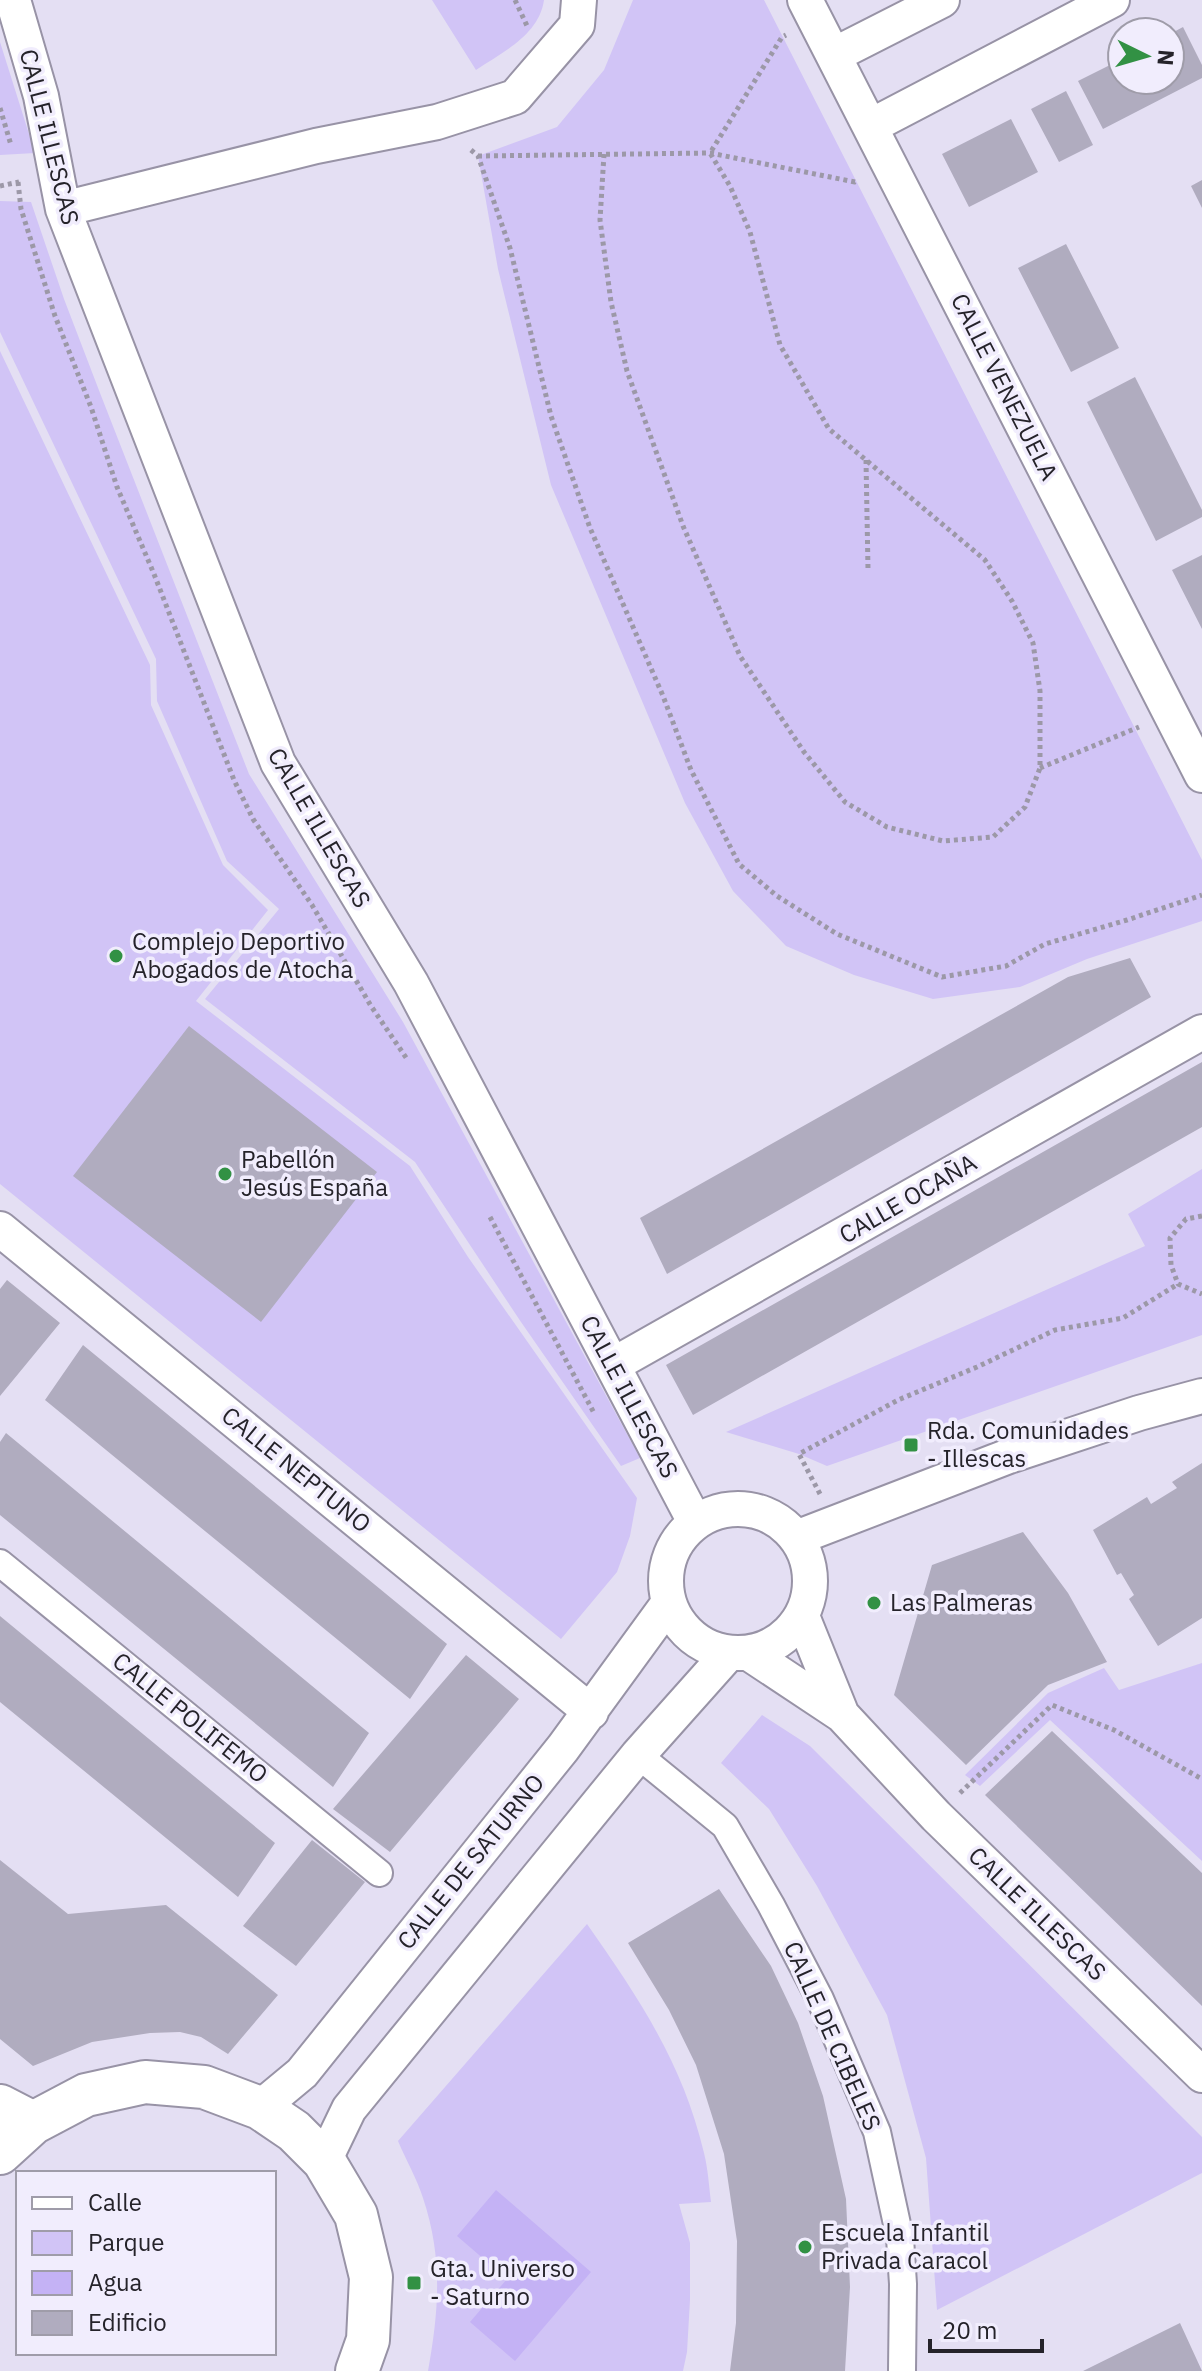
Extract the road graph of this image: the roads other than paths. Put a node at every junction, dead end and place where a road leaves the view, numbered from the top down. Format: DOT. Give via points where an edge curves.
graph roads {
  1 [pos="13,0"];
  2 [pos="579,0"];
  3 [pos="805,0"];
  4 [pos="942,0"];
  5 [pos="1112,0"];
  6 [pos="834,55"];
  7 [pos="871,126"];
  8 [pos="63,209"];
  9 [pos="1202,775"];
  10 [pos="1202,1032"];
  11 [pos="0,1229"];
  12 [pos="613,1365"];
  13 [pos="1202,1396"];
  14 [pos="695,1522"];
  15 [pos="796,1538"];
  16 [pos="0,1563"];
  17 [pos="668,1604"];
  18 [pos="802,1616"];
  19 [pos="739,1654"];
  20 [pos="591,1712"];
  21 [pos="842,1715"];
  22 [pos="638,1755"];
  23 [pos="379,1873"];
  24 [pos="1202,2075"];
  25 [pos="260,2108"];
  26 [pos="17,2114"];
  27 [pos="0,2153"];
  28 [pos="324,2161"];
  29 [pos="357,2371"];
  30 [pos="902,2371"];
  1 -- 8 [label="street, CALLE ILLESCAS" via="41,96"];
  2 -- 8 [label="street" via="577,25 515,97 437,122 316,146"];
  3 -- 6 [label="street, CALLE VENEZUELA"];
  4 -- 6 [label="street"];
  5 -- 7 [label="street"];
  6 -- 7 [label="street, CALLE VENEZUELA"];
  7 -- 9 [label="street, CALLE VENEZUELA"];
  8 -- 12 [label="street, CALLE ILLESCAS" via="278,763 411,983"];
  10 -- 12 [label="street, CALLE OCAÑA"];
  11 -- 20 [label="street, CALLE NEPTUNO"];
  12 -- 14 [label="street, CALLE ILLESCAS"];
  13 -- 15 [label="street" via="1009,1456"];
  14 -- 15 [label="street" via="720,1510 749,1509 775,1518"];
  14 -- 17 [label="street" via="677,1541 667,1566"];
  15 -- 18 [label="street" via="811,1574"];
  16 -- 23 [label="street, CALLE POLIFEMO"];
  17 -- 19 [label="street" via="692,1638 714,1650"];
  17 -- 20 [label="street, CALLE DE SATURNO"];
  18 -- 19 [label="street" via="779,1642"];
  18 -- 21 [label="street, CALLE ILLESCAS"];
  19 -- 21 [label="street, CALLE ILLESCAS"];
  19 -- 22 [label="street"];
  20 -- 25 [label="street, CALLE DE SATURNO" via="302,2073"];
  21 -- 24 [label="street, CALLE ILLESCAS" via="936,1816"];
  22 -- 28 [label="street" via="349,2109"];
  22 -- 30 [label="street, CALLE DE CIBELES" via="725,1826 820,1999 872,2120 900,2238"];
  25 -- 26 [label="street" via="204,2087 145,2082"];
  25 -- 28 [label="street"];
  26 -- 27 [label="street"];
  28 -- 29 [label="street" via="356,2215 371,2277 368,2340"];
}
